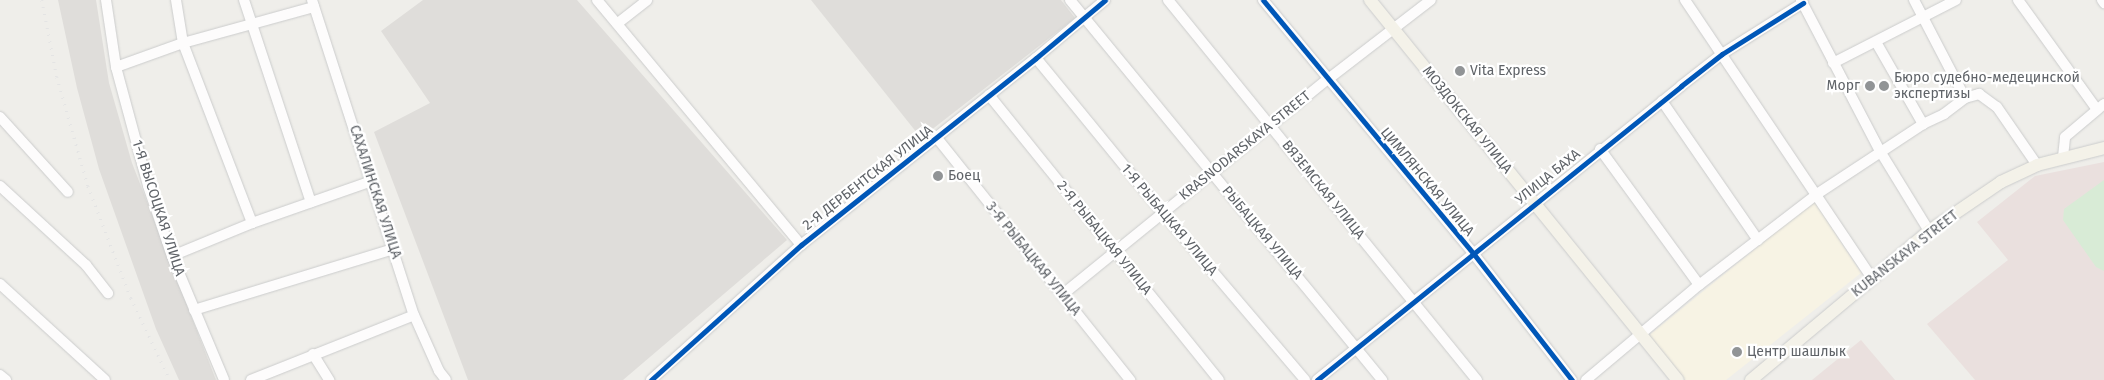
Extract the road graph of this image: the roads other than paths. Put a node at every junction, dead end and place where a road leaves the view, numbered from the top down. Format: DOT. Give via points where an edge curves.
graph roads {
  1 [pos="106,0"];
  2 [pos="176,0"];
  3 [pos="244,0"];
  4 [pos="597,0"];
  5 [pos="646,0"];
  6 [pos="1070,0"];
  7 [pos="1105,0"];
  8 [pos="1168,0"];
  9 [pos="1263,0"];
  10 [pos="1370,0"];
  11 [pos="1431,0"];
  12 [pos="1685,0"];
  13 [pos="1914,0"];
  14 [pos="1956,0"];
  15 [pos="2018,0"];
  16 [pos="1802,2"];
  17 [pos="313,3"];
  18 [pos="1084,17"];
  19 [pos="1924,18"];
  20 [pos="618,23"];
  21 [pos="251,24"];
  22 [pos="1393,29"];
  23 [pos="1876,42"];
  24 [pos="183,43"];
  25 [pos="1722,54"];
  26 [pos="1036,58"];
  27 [pos="1833,63"];
  28 [pos="116,68"];
  29 [pos="1327,80"];
  30 [pos="989,95"];
  31 [pos="1965,98"];
  32 [pos="1662,101"];
  33 [pos="2100,106"];
  34 [pos="0,118"];
  35 [pos="1923,124"];
  36 [pos="1271,125"];
  37 [pos="937,138"];
  38 [pos="2104,148"];
  39 [pos="1600,150"];
  40 [pos="1880,151"];
  41 [pos="2063,156"];
  42 [pos="2037,165"];
  43 [pos="1212,173"];
  44 [pos="372,181"];
  45 [pos="0,186"];
  46 [pos="68,192"];
  47 [pos="1817,194"];
  48 [pos="311,202"];
  49 [pos="1534,204"];
  50 [pos="1162,214"];
  51 [pos="252,223"];
  52 [pos="1929,232"];
  53 [pos="1758,240"];
  54 [pos="801,245"];
  55 [pos="394,249"];
  56 [pos="1115,252"];
  57 [pos="1473,254"];
  58 [pos="172,256"];
  59 [pos="1872,278"];
  60 [pos="0,284"];
  61 [pos="1699,285"];
  62 [pos="108,293"];
  63 [pos="1062,295"];
  64 [pos="1414,302"];
  65 [pos="194,310"];
  66 [pos="414,315"];
  67 [pos="1640,336"];
  68 [pos="1356,347"];
  69 [pos="313,354"];
  70 [pos="0,374"];
  71 [pos="6,380"];
  72 [pos="105,380"];
  73 [pos="224,380"];
  74 [pos="251,380"];
  75 [pos="329,380"];
  76 [pos="446,380"];
  77 [pos="651,380"];
  78 [pos="1130,380"];
  79 [pos="1219,380"];
  80 [pos="1305,380"];
  81 [pos="1317,380"];
  82 [pos="1382,380"];
  83 [pos="1477,380"];
  84 [pos="1572,380"];
  85 [pos="1586,380"];
  86 [pos="1678,380"];
  87 [pos="1751,380"];
  1 -- 28 [label="street, 1-Я ВЫСОЦКАЯ УЛИЦА"];
  2 -- 24 [label="street"];
  3 -- 21 [label="street"];
  4 -- 20 [label="street"];
  5 -- 20 [label="street"];
  6 -- 18 [label="street, РЫБАЦКАЯ УЛИЦА"];
  7 -- 18 [label="street, 2-Я ДЕРБЕНТСКАЯ УЛИЦА"];
  8 -- 36 [label="street, ВЯЗЕМСКАЯ УЛИЦА"];
  9 -- 29 [label="street, ЦИМЛЯНСКАЯ УЛИЦА"];
  10 -- 22 [label="main road, МОЗДОКСКАЯ УЛИЦА"];
  11 -- 22 [label="street, KRASNODARSKAYA STREET"];
  12 -- 25 [label="street"];
  13 -- 19 [label="street"];
  14 -- 19 [label="street"];
  15 -- 33 [label="street"];
  16 -- 25 [label="street, УЛИЦА БАХА"];
  16 -- 27 [label="street"];
  17 -- 21 [label="street"];
  17 -- 44 [label="street, САХАЛИНСКАЯ УЛИЦА"];
  18 -- 26 [label="street, 2-Я ДЕРБЕНТСКАЯ УЛИЦА"];
  18 -- 43 [label="street, РЫБАЦКАЯ УЛИЦА"];
  19 -- 23 [label="street"];
  19 -- 31 [label="street"];
  20 -- 54 [label="street"];
  21 -- 24 [label="street"];
  21 -- 48 [label="street"];
  22 -- 29 [label="street, KRASNODARSKAYA STREET"];
  22 -- 49 [label="main road, МОЗДОКСКАЯ УЛИЦА"];
  23 -- 27 [label="street"];
  23 -- 35 [label="street"];
  24 -- 28 [label="street"];
  24 -- 51 [label="street"];
  25 -- 32 [label="street, УЛИЦА БАХА"];
  25 -- 47 [label="street"];
  26 -- 30 [label="street, 2-Я ДЕРБЕНТСКАЯ УЛИЦА"];
  26 -- 50 [label="street, 1-Я РЫБАЦКАЯ УЛИЦА"];
  27 -- 40 [label="street"];
  28 -- 58 [label="street, 1-Я ВЫСОЦКАЯ УЛИЦА" via="148,186"];
  29 -- 36 [label="street, KRASNODARSKAYA STREET"];
  29 -- 57 [label="street, ЦИМЛЯНСКАЯ УЛИЦА"];
  30 -- 37 [label="street, 2-Я ДЕРБЕНТСКАЯ УЛИЦА"];
  30 -- 56 [label="street, 2-Я РЫБАЦКАЯ УЛИЦА"];
  31 -- 35 [label="street" via="1944,114"];
  31 -- 42 [label="street" via="1980,94 1997,107"];
  32 -- 39 [label="street, УЛИЦА БАХА"];
  32 -- 53 [label="street"];
  33 -- 41 [label="street" via="2065,137"];
  34 -- 46 [label="street"];
  35 -- 40 [label="street"];
  36 -- 43 [label="street, KRASNODARSKAYA STREET"];
  36 -- 64 [label="street, ВЯЗЕМСКАЯ УЛИЦА"];
  37 -- 54 [label="street, 2-Я ДЕРБЕНТСКАЯ УЛИЦА"];
  37 -- 63 [label="street, 3-Я РЫБАЦКАЯ УЛИЦА"];
  38 -- 41 [label="main road, KUBANSKAYA STREET"];
  39 -- 49 [label="street, УЛИЦА БАХА"];
  39 -- 61 [label="street"];
  40 -- 47 [label="street"];
  40 -- 52 [label="street"];
  41 -- 42 [label="main road, KUBANSKAYA STREET"];
  42 -- 52 [label="main road, KUBANSKAYA STREET" via="2002,182"];
  43 -- 50 [label="street, KRASNODARSKAYA STREET"];
  43 -- 68 [label="street, РЫБАЦКАЯ УЛИЦА"];
  44 -- 48 [label="street"];
  44 -- 55 [label="street, САХАЛИНСКАЯ УЛИЦА"];
  45 -- 62 [label="street" via="86,265"];
  47 -- 53 [label="street"];
  47 -- 59 [label="street"];
  48 -- 51 [label="street"];
  49 -- 57 [label="street, УЛИЦА БАХА"];
  49 -- 67 [label="main road, МОЗДОКСКАЯ УЛИЦА"];
  50 -- 56 [label="street, KRASNODARSKAYA STREET"];
  50 -- 80 [label="street, 1-Я РЫБАЦКАЯ УЛИЦА"];
  51 -- 58 [label="street"];
  52 -- 59 [label="main road, KUBANSKAYA STREET"];
  53 -- 61 [label="street"];
  54 -- 77 [label="street, 2-Я ДЕРБЕНТСКАЯ УЛИЦА"];
  55 -- 65 [label="street"];
  55 -- 66 [label="street, САХАЛИНСКАЯ УЛИЦА"];
  56 -- 63 [label="street, KRASNODARSKAYA STREET"];
  56 -- 79 [label="street, 2-Я РЫБАЦКАЯ УЛИЦА"];
  57 -- 64 [label="street, УЛИЦА БАХА"];
  57 -- 84 [label="street, ЦИМЛЯНСКАЯ УЛИЦА"];
  58 -- 65 [label="street, 1-Я ВЫСОЦКАЯ УЛИЦА"];
  59 -- 87 [label="main road, KUBANSKAYA STREET"];
  60 -- 72 [label="street"];
  61 -- 67 [label="street"];
  63 -- 78 [label="street, 3-Я РЫБАЦКАЯ УЛИЦА"];
  64 -- 68 [label="street, УЛИЦА БАХА"];
  64 -- 83 [label="street, ВЯЗЕМСКАЯ УЛИЦА"];
  65 -- 73 [label="street, 1-Я ВЫСОЦКАЯ УЛИЦА"];
  66 -- 69 [label="street"];
  66 -- 76 [label="street, САХАЛИНСКАЯ УЛИЦА"];
  67 -- 85 [label="street"];
  67 -- 86 [label="main road, МОЗДОКСКАЯ УЛИЦА"];
  68 -- 81 [label="street, УЛИЦА БАХА"];
  68 -- 82 [label="street, РЫБАЦКАЯ УЛИЦА"];
  69 -- 74 [label="street"];
  69 -- 75 [label="street"];
  70 -- 71 [label="street"];
}
